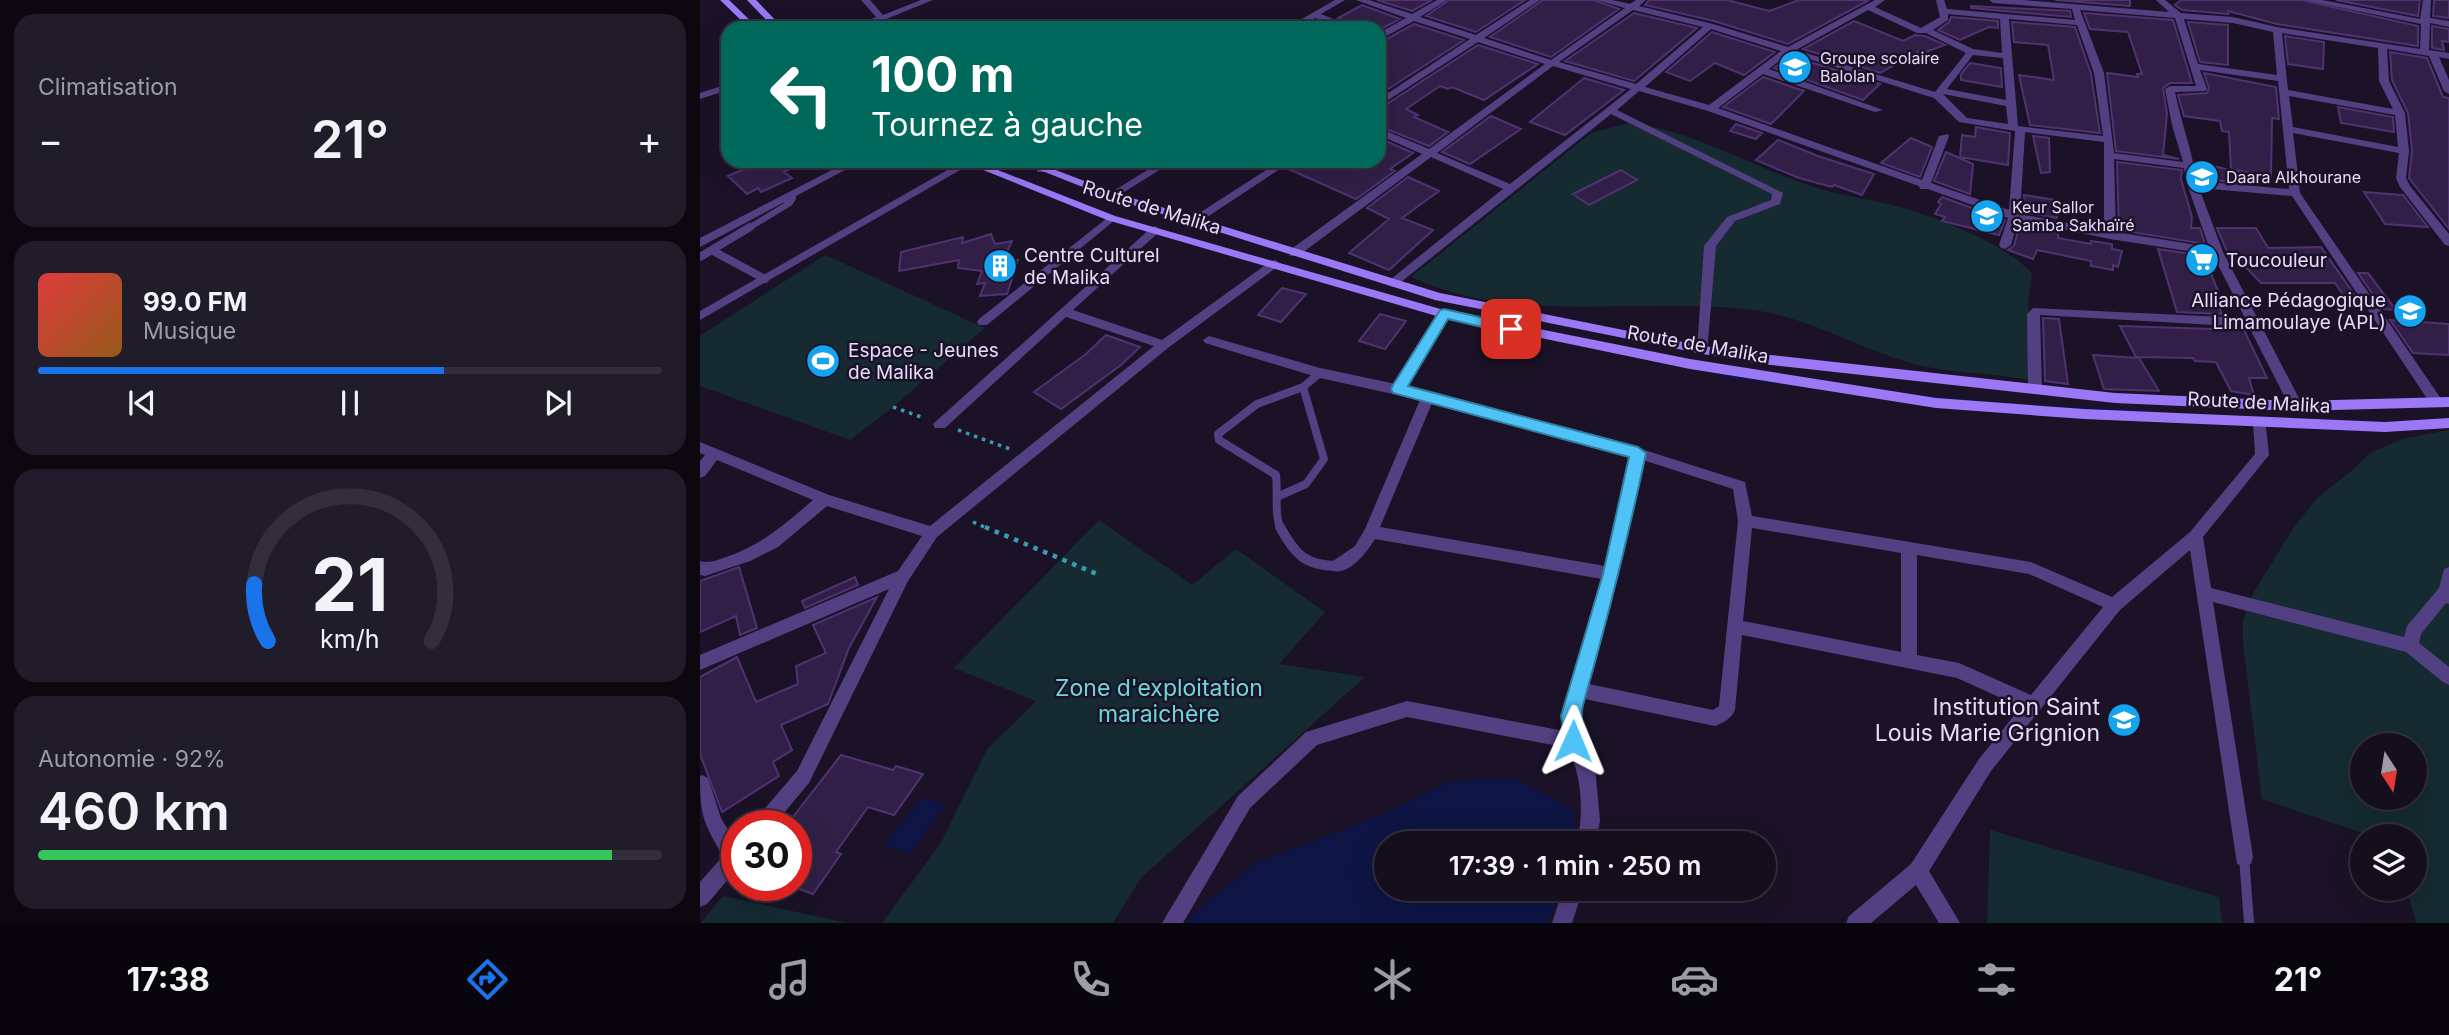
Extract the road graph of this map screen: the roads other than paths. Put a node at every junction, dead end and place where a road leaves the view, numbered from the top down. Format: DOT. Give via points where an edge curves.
graph roads {
  1 [pos="724,0"];
  2 [pos="751,0"];
  3 [pos="866,0"];
  4 [pos="929,0"];
  5 [pos="1341,0"];
  6 [pos="1360,0"];
  7 [pos="1443,0"];
  8 [pos="1536,0"];
  9 [pos="1601,0"];
  10 [pos="1642,0"];
  11 [pos="1881,0"];
  12 [pos="1940,0"];
  13 [pos="1993,0"];
  14 [pos="2160,0"];
  15 [pos="2308,0"];
  16 [pos="2427,0"];
  17 [pos="1868,7"];
  18 [pos="2075,7"];
  19 [pos="1633,8"];
  20 [pos="1944,11"];
  21 [pos="1314,15"];
  22 [pos="2178,15"];
  23 [pos="2004,16"];
  24 [pos="881,18"];
  25 [pos="1411,18"];
  26 [pos="746,21"];
  27 [pos="772,21"];
  28 [pos="874,21"];
  29 [pos="1303,21"];
  30 [pos="1332,21"];
  31 [pos="2424,21"];
  32 [pos="2081,23"];
  33 [pos="2449,24"];
  34 [pos="1710,26"];
  35 [pos="1927,30"];
  36 [pos="2277,30"];
  37 [pos="1386,33"];
  38 [pos="1478,39"];
  39 [pos="2382,46"];
  40 [pos="1787,51"];
  41 [pos="1971,52"];
  42 [pos="2428,54"];
  43 [pos="2449,56"];
  44 [pos="2007,57"];
  45 [pos="1552,63"];
  46 [pos="2195,66"];
  47 [pos="1762,70"];
  48 [pos="2283,85"];
  49 [pos="1639,87"];
  50 [pos="721,89"];
  51 [pos="2449,91"];
  52 [pos="1939,94"];
  53 [pos="700,96"];
  54 [pos="1386,98"];
  55 [pos="2010,104"];
  56 [pos="1711,109"];
  57 [pos="1610,110"];
  58 [pos="1878,110"];
  59 [pos="2400,113"];
  60 [pos="2017,128"];
  61 [pos="2288,130"];
  62 [pos="1386,134"];
  63 [pos="1944,136"];
  64 [pos="2109,140"];
  65 [pos="2404,151"];
  66 [pos="1429,152"];
  67 [pos="2109,155"];
  68 [pos="2189,166"];
  69 [pos="843,168"];
  70 [pos="958,168"];
  71 [pos="983,168"];
  72 [pos="1037,168"];
  73 [pos="1045,168"];
  74 [pos="1157,168"];
  75 [pos="1276,168"];
  76 [pos="1041,170"];
  77 [pos="2192,184"];
  78 [pos="1924,187"];
  79 [pos="1510,188"];
  80 [pos="2295,193"];
  81 [pos="1112,195"];
  82 [pos="781,200"];
  83 [pos="2014,216"];
  84 [pos="1111,218"];
  85 [pos="1194,221"];
  86 [pos="1155,230"];
  87 [pos="2110,235"];
  88 [pos="2449,242"];
  89 [pos="700,243"];
  90 [pos="2005,245"];
  91 [pos="713,251"];
  92 [pos="2217,252"];
  93 [pos="1294,253"];
  94 [pos="700,257"];
  95 [pos="1275,264"];
  96 [pos="765,279"];
  97 [pos="1392,283"];
  98 [pos="1065,312"];
  99 [pos="1444,314"];
  100 [pos="700,316"];
  101 [pos="983,322"];
  102 [pos="2254,324"];
  103 [pos="1209,340"];
  104 [pos="1164,345"];
  105 [pos="1703,350"];
  106 [pos="1320,373"];
  107 [pos="1303,387"];
  108 [pos="1399,389"];
  109 [pos="2035,389"];
  110 [pos="1428,397"];
  111 [pos="2443,403"];
  112 [pos="2296,406"];
  113 [pos="2260,422"];
  114 [pos="2449,423"];
  115 [pos="940,424"];
  116 [pos="700,447"];
  117 [pos="714,453"];
  118 [pos="1638,453"];
  119 [pos="700,472"];
  120 [pos="1279,496"];
  121 [pos="825,499"];
  122 [pos="1745,521"];
  123 [pos="1371,532"];
  124 [pos="932,533"];
  125 [pos="2195,536"];
  126 [pos="1909,548"];
  127 [pos="1338,566"];
  128 [pos="700,567"];
  129 [pos="1611,574"];
  130 [pos="2449,574"];
  131 [pos="903,576"];
  132 [pos="2205,593"];
  133 [pos="2448,594"];
  134 [pos="2114,605"];
  135 [pos="1737,627"];
  136 [pos="2411,646"];
  137 [pos="1909,661"];
  138 [pos="700,663"];
  139 [pos="2449,677"];
  140 [pos="1579,690"];
  141 [pos="2034,704"];
  142 [pos="1573,741"];
  143 [pos="700,786"];
  144 [pos="775,810"];
  145 [pos="1589,831"];
  146 [pos="721,834"];
  147 [pos="2244,857"];
  148 [pos="1919,871"];
  149 [pos="721,872"];
  150 [pos="700,897"];
  151 [pos="1569,901"];
  152 [pos="1172,923"];
  153 [pos="1562,923"];
  154 [pos="1856,923"];
  155 [pos="1950,923"];
  156 [pos="2249,923"];
  1 -- 26 [label="main road"];
  2 -- 27 [label="main road"];
  3 -- 24 [label="street"];
  4 -- 24 [label="street"];
  5 -- 21 [label="street"];
  6 -- 25 [label="street"];
  7 -- 25 [label="street"];
  8 -- 38 [label="street"];
  9 -- 19 [label="street"];
  10 -- 19 [label="street"];
  11 -- 17 [label="street"];
  12 -- 20 [label="street"];
  13 -- 18 [label="street"];
  14 -- 22 [label="street"];
  15 -- 31 [label="street"];
  16 -- 31 [label="street"];
  17 -- 35 [label="street"];
  17 -- 40 [label="street"];
  18 -- 22 [label="street"];
  18 -- 32 [label="street"];
  19 -- 34 [label="street"];
  19 -- 45 [label="street"];
  20 -- 23 [label="street"];
  20 -- 35 [label="street" via="1943,20"];
  21 -- 29 [label="street"];
  21 -- 30 [label="street"];
  22 -- 36 [label="street"];
  22 -- 46 [label="street"];
  23 -- 32 [label="street"];
  23 -- 44 [label="street"];
  24 -- 28 [label="street"];
  25 -- 37 [label="street"];
  25 -- 38 [label="street"];
  31 -- 33 [label="street"];
  31 -- 42 [label="street"];
  32 -- 64 [label="street" via="2095,58"];
  34 -- 40 [label="street"];
  34 -- 49 [label="street"];
  35 -- 41 [label="street"];
  36 -- 39 [label="street"];
  36 -- 48 [label="street"];
  38 -- 45 [label="street"];
  38 -- 54 [label="street"];
  39 -- 42 [label="street"];
  39 -- 59 [label="street" via="2384,81"];
  40 -- 47 [label="street"];
  40 -- 52 [label="street"];
  41 -- 44 [label="street"];
  41 -- 52 [label="street"];
  42 -- 43 [label="street"];
  42 -- 51 [label="street"];
  44 -- 55 [label="street"];
  45 -- 49 [label="street"];
  45 -- 66 [label="street"];
  46 -- 48 [label="street"];
  46 -- 68 [label="street" via="2202,91 2169,89"];
  47 -- 56 [label="street"];
  47 -- 58 [label="street"];
  48 -- 59 [label="street"];
  48 -- 61 [label="street"];
  49 -- 56 [label="street"];
  49 -- 57 [label="street"];
  50 -- 53 [label="street"];
  52 -- 55 [label="street"];
  52 -- 60 [label="street" via="1963,120"];
  55 -- 60 [label="street"];
  56 -- 78 [label="street"];
  57 -- 79 [label="street"];
  57 -- 105 [label="street" via="1778,193 1776,202 1731,219 1710,246"];
  59 -- 65 [label="street"];
  60 -- 64 [label="street"];
  60 -- 83 [label="street"];
  61 -- 65 [label="street"];
  61 -- 80 [label="street"];
  62 -- 66 [label="street"];
  63 -- 78 [label="street"];
  64 -- 67 [label="street"];
  65 -- 88 [label="street" via="2405,187"];
  66 -- 79 [label="street"];
  66 -- 93 [label="street"];
  67 -- 68 [label="street"];
  67 -- 87 [label="street"];
  68 -- 77 [label="street"];
  69 -- 82 [label="street"];
  70 -- 96 [label="street"];
  71 -- 84 [label="main road, Route de Malika"];
  72 -- 76 [label="main road, Route de Malika"];
  73 -- 76 [label="street"];
  74 -- 81 [label="street"];
  75 -- 85 [label="street"];
  76 -- 81 [label="main road, Route de Malika"];
  77 -- 80 [label="street"];
  77 -- 92 [label="street"];
  78 -- 83 [label="street"];
  79 -- 97 [label="street"];
  80 -- 111 [label="street"];
  81 -- 85 [label="main road, Route de Malika"];
  82 -- 89 [label="street"];
  82 -- 91 [label="lane" via="793,198"];
  83 -- 87 [label="street"];
  83 -- 90 [label="street"];
  84 -- 86 [label="main road, Route de Malika"];
  84 -- 101 [label="street"];
  85 -- 93 [label="main road, Route de Malika"];
  86 -- 95 [label="main road, Route de Malika"];
  86 -- 98 [label="street"];
  87 -- 92 [label="street"];
  91 -- 94 [label="lane"];
  91 -- 96 [label="lane"];
  92 -- 102 [label="street"];
  93 -- 97 [label="main road, Route de Malika"];
  95 -- 99 [label="main road, Route de Malika"];
  95 -- 104 [label="street"];
  96 -- 100 [label="street"];
  97 -- 105 [label="main road, Route de Malika" via="1497,311"];
  98 -- 104 [label="street"];
  98 -- 115 [label="street"];
  99 -- 108 [label="street"];
  99 -- 113 [label="main road, Route de Malika" via="1690,364 1936,402"];
  102 -- 109 [label="street" via="2037,311 2033,314"];
  102 -- 112 [label="street"];
  103 -- 106 [label="street"];
  104 -- 124 [label="street"];
  105 -- 109 [label="main road, Route de Malika"];
  106 -- 107 [label="lane"];
  106 -- 108 [label="street"];
  107 -- 120 [label="lane" via="1324,459 1298,491"];
  107 -- 120 [label="lane" via="1257,404 1218,434 1234,451 1262,462 1276,475"];
  108 -- 110 [label="street"];
  109 -- 112 [label="main road, Route de Malika" via="2115,398"];
  110 -- 118 [label="street"];
  110 -- 123 [label="street"];
  111 -- 112 [label="main road, Route de Malika"];
  113 -- 114 [label="main road, Route de Malika" via="2385,427"];
  113 -- 125 [label="street" via="2262,455"];
  116 -- 117 [label="street"];
  117 -- 119 [label="street"];
  117 -- 121 [label="street"];
  118 -- 122 [label="street" via="1740,486"];
  118 -- 129 [label="street"];
  120 -- 127 [label="lane" via="1277,521 1291,547 1316,566"];
  121 -- 124 [label="street"];
  121 -- 128 [label="street" via="773,542 745,557 705,570"];
  122 -- 126 [label="street"];
  122 -- 135 [label="street"];
  123 -- 127 [label="street" via="1360,550"];
  123 -- 129 [label="street"];
  124 -- 131 [label="street"];
  125 -- 132 [label="street"];
  125 -- 134 [label="street"];
  126 -- 134 [label="street" via="2031,568"];
  126 -- 137 [label="street"];
  129 -- 140 [label="street"];
  130 -- 133 [label="street"];
  131 -- 138 [label="street"];
  131 -- 144 [label="street" via="803,778"];
  132 -- 136 [label="street"];
  132 -- 147 [label="street"];
  133 -- 136 [label="street" via="2413,631"];
  134 -- 141 [label="street"];
  135 -- 137 [label="street"];
  135 -- 140 [label="street" via="1727,710 1714,718"];
  136 -- 139 [label="street"];
  137 -- 141 [label="street" via="1959,671"];
  140 -- 142 [label="street" via="1570,716"];
  141 -- 148 [label="street" via="1985,765"];
  142 -- 145 [label="street" via="1586,766"];
  142 -- 152 [label="street" via="1406,709 1312,738 1244,802"];
  143 -- 146 [label="street"];
  147 -- 156 [label="lane"];
  148 -- 154 [label="street"];
  148 -- 155 [label="street"];
  149 -- 150 [label="street"];
  151 -- 153 [label="street"];
}
